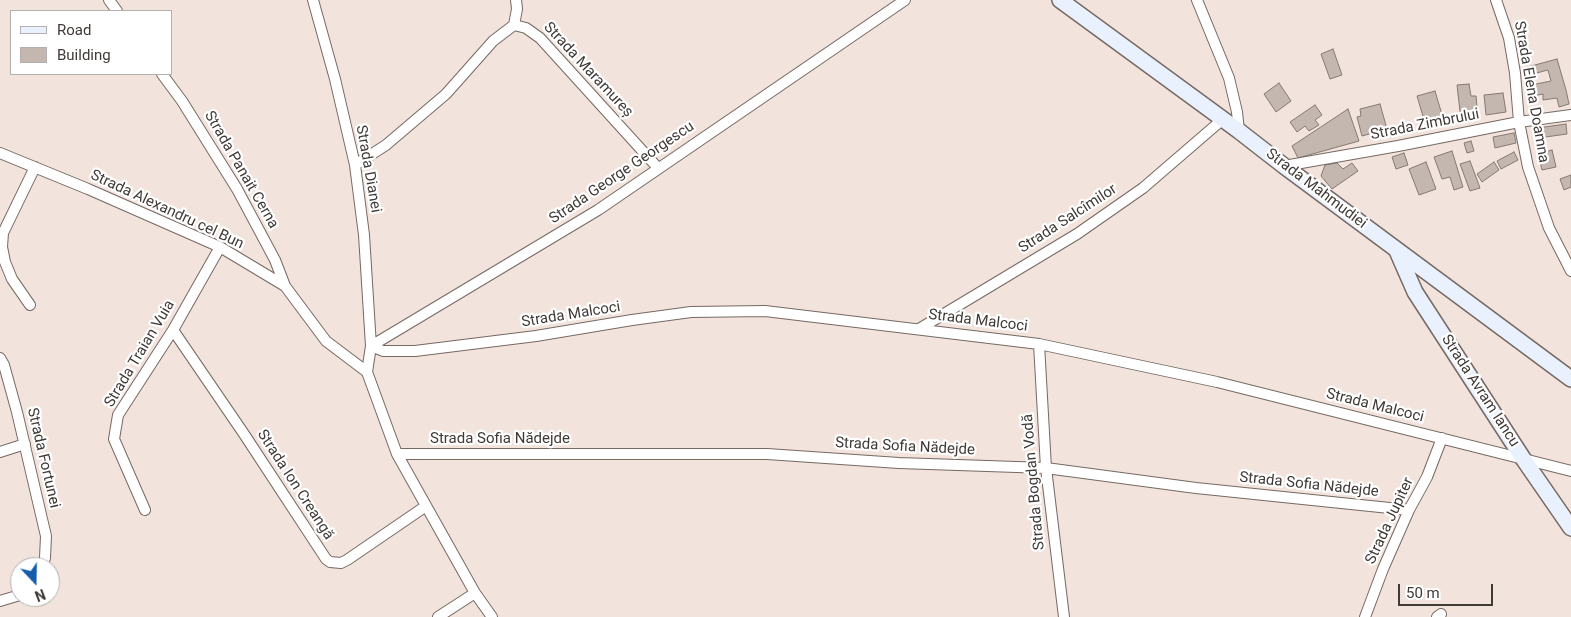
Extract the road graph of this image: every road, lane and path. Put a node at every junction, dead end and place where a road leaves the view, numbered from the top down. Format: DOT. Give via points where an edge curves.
graph roads {
  1 [pos="312,0"];
  2 [pos="516,0"];
  3 [pos="906,0"];
  4 [pos="1060,0"];
  5 [pos="1197,0"];
  6 [pos="1496,0"];
  7 [pos="514,25"];
  8 [pos="163,75"];
  9 [pos="1571,115"];
  10 [pos="1223,119"];
  11 [pos="1519,122"];
  12 [pos="1239,131"];
  13 [pos="0,153"];
  14 [pos="355,165"];
  15 [pos="1284,166"];
  16 [pos="35,168"];
  17 [pos="658,168"];
  18 [pos="220,247"];
  19 [pos="1397,250"];
  20 [pos="1571,271"];
  21 [pos="284,286"];
  22 [pos="30,305"];
  23 [pos="919,329"];
  24 [pos="173,330"];
  25 [pos="1039,344"];
  26 [pos="370,346"];
  27 [pos="0,358"];
  28 [pos="367,372"];
  29 [pos="1571,379"];
  30 [pos="1442,438"];
  31 [pos="25,444"];
  32 [pos="0,452"];
  33 [pos="397,454"];
  34 [pos="1524,460"];
  35 [pos="1046,468"];
  36 [pos="1571,471"];
  37 [pos="426,506"];
  38 [pos="145,510"];
  39 [pos="1409,510"];
  40 [pos="1571,528"];
  41 [pos="45,557"];
  42 [pos="476,593"];
  43 [pos="438,617"];
  44 [pos="492,617"];
  45 [pos="1064,617"];
  46 [pos="1365,617"];
  1 -- 14 [label="street, Strada Dianei"];
  2 -- 7 [label="street"];
  3 -- 17 [label="street, Strada George Georgescu"];
  4 -- 10 [label="main road, Strada Mahmudiei"];
  5 -- 12 [label="street" via="1229,78"];
  6 -- 11 [label="street, Strada Elena Doamna" via="1509,38"];
  7 -- 14 [label="street" via="493,41 446,94 386,145"];
  7 -- 17 [label="street, Strada Maramureș" via="526,28 540,38"];
  8 -- 21 [label="street, Strada Panait Cerna" via="237,188 275,260"];
  9 -- 11 [label="street, Strada Zimbrului"];
  10 -- 12 [label="main road, Strada Mahmudiei"];
  10 -- 23 [label="street, Strada Salcîmilor" via="1143,188 1077,234"];
  11 -- 15 [label="street, Strada Zimbrului"];
  11 -- 20 [label="street, Strada Elena Doamna" via="1528,167 1549,228"];
  12 -- 15 [label="main road, Strada Mahmudiei"];
  13 -- 16 [label="street, Strada Alexandru cel Bun"];
  14 -- 26 [label="street, Strada Dianei" via="364,235"];
  15 -- 19 [label="main road, Strada Mahmudiei"];
  16 -- 18 [label="street, Strada Alexandru cel Bun"];
  16 -- 22 [label="street" via="3,233 2,247 12,279"];
  17 -- 26 [label="street, Strada George Georgescu" via="598,210"];
  18 -- 21 [label="street, Strada Alexandru cel Bun"];
  18 -- 24 [label="street, Strada Traian Vuia"];
  19 -- 29 [label="main road, Strada Mahmudiei"];
  19 -- 34 [label="main road, Strada Avram Iancu" via="1415,292"];
  21 -- 28 [label="street, Strada Alexandru cel Bun" via="326,342"];
  23 -- 25 [label="street, Strada Malcoci"];
  23 -- 26 [label="street, Strada Malcoci" via="765,311 719,311 691,312 415,352 383,351"];
  24 -- 37 [label="street, Strada Ion Creangă" via="330,562 347,560"];
  24 -- 38 [label="street, Strada Traian Vuia" via="118,415 114,439"];
  25 -- 30 [label="street, Strada Malcoci" via="1217,382"];
  25 -- 35 [label="street, Strada Bogdan Vodă"];
  26 -- 28 [label="street"];
  27 -- 31 [label="street, Strada Fortunei"];
  28 -- 33 [label="street"];
  30 -- 34 [label="street, Strada Malcoci"];
  30 -- 39 [label="street, Strada Jupiter" via="1427,477"];
  31 -- 32 [label="street"];
  31 -- 41 [label="street, Strada Fortunei" via="46,536"];
  33 -- 35 [label="street, Strada Sofia Nădejde" via="767,454"];
  33 -- 37 [label="street"];
  34 -- 36 [label="street, Strada Malcoci"];
  34 -- 40 [label="main road, Strada Avram Iancu"];
  35 -- 39 [label="street, Strada Sofia Nădejde" via="1196,488"];
  35 -- 45 [label="street, Strada Bogdan Vodă"];
  37 -- 42 [label="street"];
  39 -- 46 [label="street, Strada Jupiter"];
  42 -- 43 [label="street"];
  42 -- 44 [label="street"];
}
